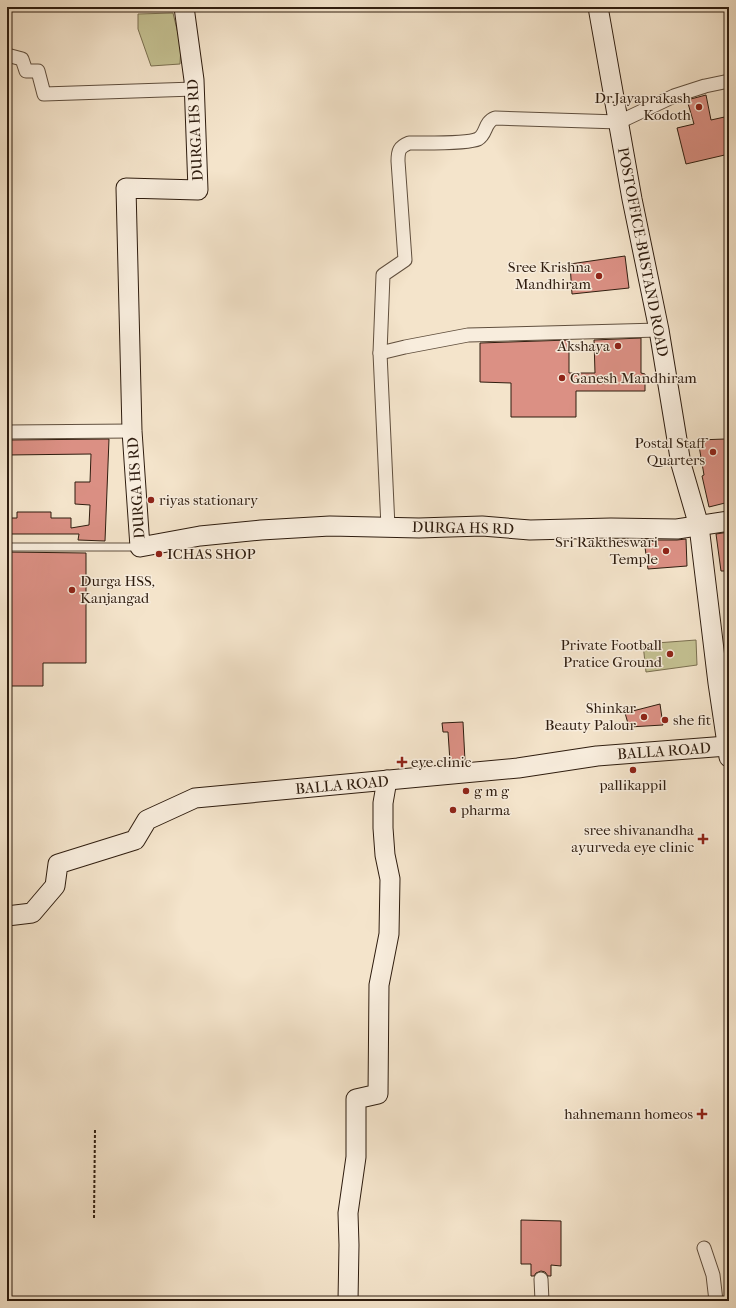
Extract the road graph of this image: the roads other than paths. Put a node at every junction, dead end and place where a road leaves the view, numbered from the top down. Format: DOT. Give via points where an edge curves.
graph roads {
  1 [pos="184,7"];
  2 [pos="598,7"];
  3 [pos="7,55"];
  4 [pos="729,81"];
  5 [pos="194,89"];
  6 [pos="618,122"];
  7 [pos="659,330"];
  8 [pos="380,353"];
  9 [pos="132,431"];
  10 [pos="7,432"];
  11 [pos="729,521"];
  12 [pos="699,526"];
  13 [pos="388,527"];
  14 [pos="7,547"];
  15 [pos="140,547"];
  16 [pos="727,726"];
  17 [pos="728,751"];
  18 [pos="387,780"];
  19 [pos="7,916"];
  20 [pos="704,1248"];
  21 [pos="541,1279"];
  22 [pos="348,1301"];
  23 [pos="542,1301"];
  24 [pos="716,1301"];
  1 -- 5 [label="street, DURGA HS RD"];
  2 -- 6 [label="street, POSTOFFICE-BUSTAND ROAD"];
  3 -- 5 [label="street" via="22,59 26,71 38,71 44,94"];
  4 -- 6 [label="street" via="674,96"];
  5 -- 9 [label="street, DURGA HS RD" via="198,190 126,188"];
  6 -- 7 [label="street, POSTOFFICE-BUSTAND ROAD"];
  6 -- 8 [label="street" via="495,118 488,122 482,135 476,140 409,143 401,146 398,161 405,260 383,274"];
  7 -- 8 [label="street" via="468,334"];
  7 -- 12 [label="street, POSTOFFICE-BUSTAND ROAD" via="681,464"];
  8 -- 13 [label="street"];
  9 -- 10 [label="street"];
  9 -- 15 [label="street, DURGA HS RD"];
  11 -- 12 [label="street, DURGA HS RD"];
  12 -- 13 [label="street, DURGA HS RD" via="677,529 530,530 482,526"];
  12 -- 16 [label="street, POSTOFFICE-BUSTAND ROAD"];
  13 -- 15 [label="street, DURGA HS RD" via="330,526 261,530 200,536"];
  14 -- 15 [label="lane"];
  16 -- 17 [label="street, POSTOFFICE-BUSTAND ROAD"];
  17 -- 18 [label="street, BALLA ROAD" via="597,756 518,768"];
  18 -- 19 [label="street, BALLA ROAD" via="195,798 148,820 135,840 58,864 55,886 32,913"];
  18 -- 22 [label="street" via="383,803 383,828 390,879 389,934 379,985 378,1094 356,1099 356,1157 348,1213"];
  20 -- 24 [label="street" via="713,1275"];
  21 -- 23 [label="street"];
}
